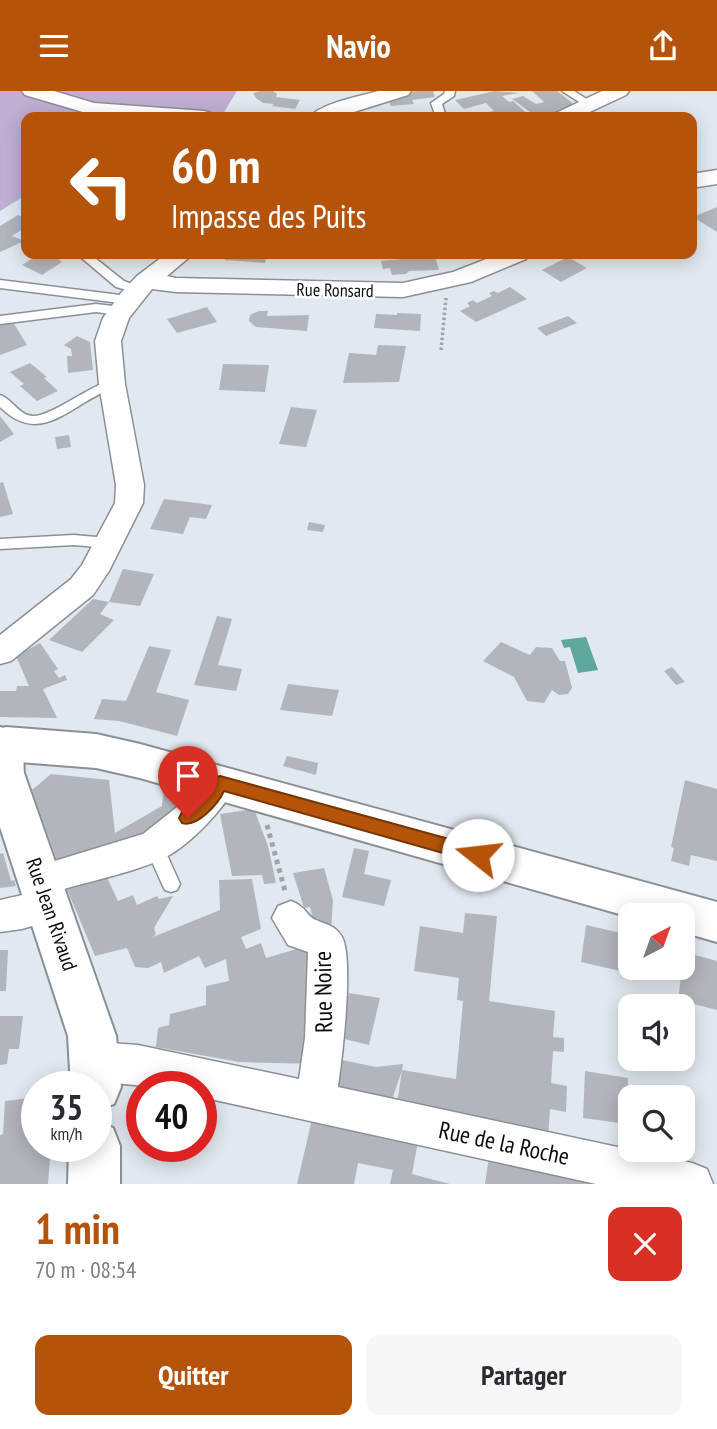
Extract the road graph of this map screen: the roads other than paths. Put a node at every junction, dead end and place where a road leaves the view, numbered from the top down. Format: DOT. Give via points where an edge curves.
graph roads {
  1 [pos="32,91"];
  2 [pos="401,91"];
  3 [pos="450,91"];
  4 [pos="567,91"];
  5 [pos="619,91"];
  6 [pos="591,105"];
  7 [pos="135,112"];
  8 [pos="332,112"];
  9 [pos="439,112"];
  10 [pos="575,112"];
  11 [pos="717,177"];
  12 [pos="697,180"];
  13 [pos="89,259"];
  14 [pos="101,259"];
  15 [pos="175,259"];
  16 [pos="507,259"];
  17 [pos="0,284"];
  18 [pos="135,293"];
  19 [pos="0,320"];
  20 [pos="112,384"];
  21 [pos="0,398"];
  22 [pos="108,543"];
  23 [pos="0,544"];
  24 [pos="0,652"];
  25 [pos="3,744"];
  26 [pos="220,783"];
  27 [pos="154,846"];
  28 [pos="171,884"];
  29 [pos="55,889"];
  30 [pos="0,916"];
  31 [pos="291,918"];
  32 [pos="717,922"];
  33 [pos="95,1071"];
  34 [pos="109,1071"];
  35 [pos="316,1102"];
  36 [pos="95,1162"];
  37 [pos="94,1184"];
  38 [pos="692,1184"];
  1 -- 7 [label="street" via="93,109"];
  2 -- 8 [label="street"];
  3 -- 9 [label="lane" via="436,103"];
  4 -- 6 [label="lane"];
  5 -- 6 [label="street"];
  6 -- 10 [label="street"];
  11 -- 12 [label="street"];
  13 -- 18 [label="lane"];
  14 -- 18 [label="lane" via="126,278"];
  15 -- 18 [label="street"];
  16 -- 18 [label="street, Rue Ronsard" via="465,278 403,291 176,285"];
  17 -- 18 [label="lane"];
  18 -- 19 [label="lane" via="96,308"];
  18 -- 20 [label="street" via="108,341"];
  20 -- 21 [label="lane" via="40,420 19,416"];
  20 -- 22 [label="street" via="130,485 129,503"];
  22 -- 23 [label="lane"];
  22 -- 24 [label="street" via="82,587"];
  25 -- 26 [label="street" via="96,751"];
  25 -- 29 [label="street, Rue Jean Rivaud" via="4,773"];
  26 -- 27 [label="street" via="203,806"];
  26 -- 32 [label="street"];
  27 -- 28 [label="lane"];
  27 -- 29 [label="street"];
  29 -- 30 [label="street" via="22,913"];
  29 -- 33 [label="street, Rue Jean Rivaud"];
  31 -- 35 [label="street, Rue Noire" via="301,933 320,938 327,946 325,1038"];
  34 -- 35 [label="street, Rue de la Roche" via="138,1064"];
  35 -- 38 [label="street, Rue de la Roche"];
  36 -- 37 [label="street"];
}
